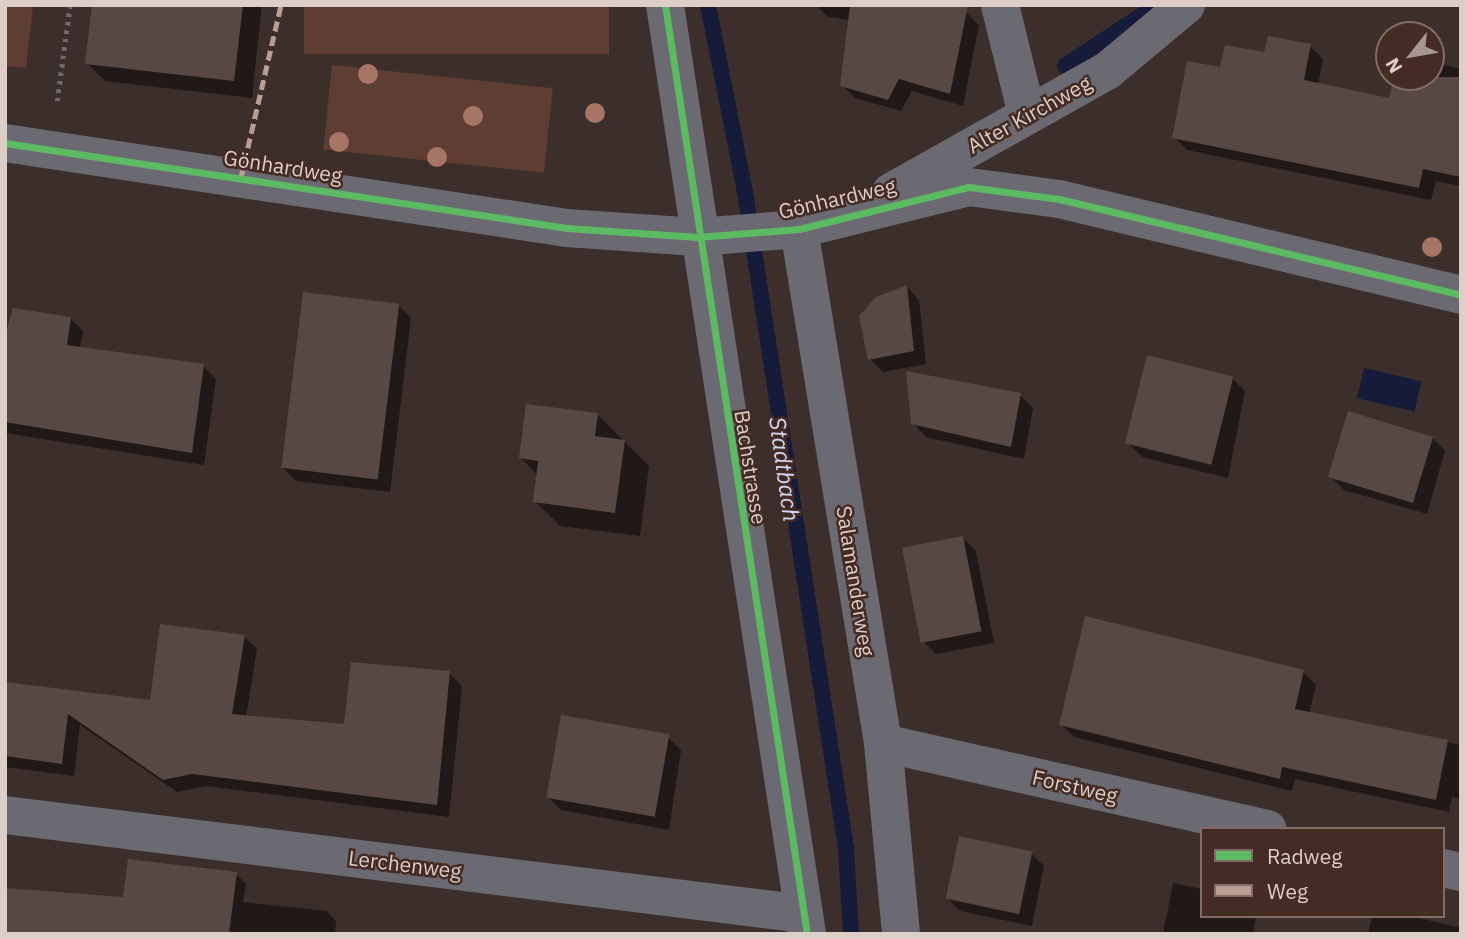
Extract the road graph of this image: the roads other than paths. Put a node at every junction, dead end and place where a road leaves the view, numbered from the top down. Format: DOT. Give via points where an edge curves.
graph roads {
  1 [pos="664,5"];
  2 [pos="1000,5"];
  3 [pos="1186,5"];
  4 [pos="1027,116"];
  5 [pos="5,143"];
  6 [pos="862,209"];
  7 [pos="799,229"];
  8 [pos="697,237"];
  9 [pos="1461,295"];
  10 [pos="883,743"];
  11 [pos="5,815"];
  12 [pos="1259,827"];
  13 [pos="805,924"];
  14 [pos="901,934"];
  1 -- 8 [label="street, Bachstrasse"];
  2 -- 4 [label="street"];
  3 -- 4 [label="street, Alter Kirchweg" via="1107,71"];
  4 -- 6 [label="street, Alter Kirchweg"];
  5 -- 8 [label="street, Gönhardweg" via="567,228"];
  6 -- 7 [label="street, Gönhardweg"];
  6 -- 9 [label="street, Gönhardweg" via="970,187 1059,199"];
  7 -- 8 [label="street, Gönhardweg"];
  7 -- 10 [label="street, Salamanderweg"];
  8 -- 13 [label="street, Bachstrasse"];
  10 -- 12 [label="street, Forstweg"];
  10 -- 14 [label="street, Salamanderweg"];
  11 -- 13 [label="street, Lerchenweg"];
}
